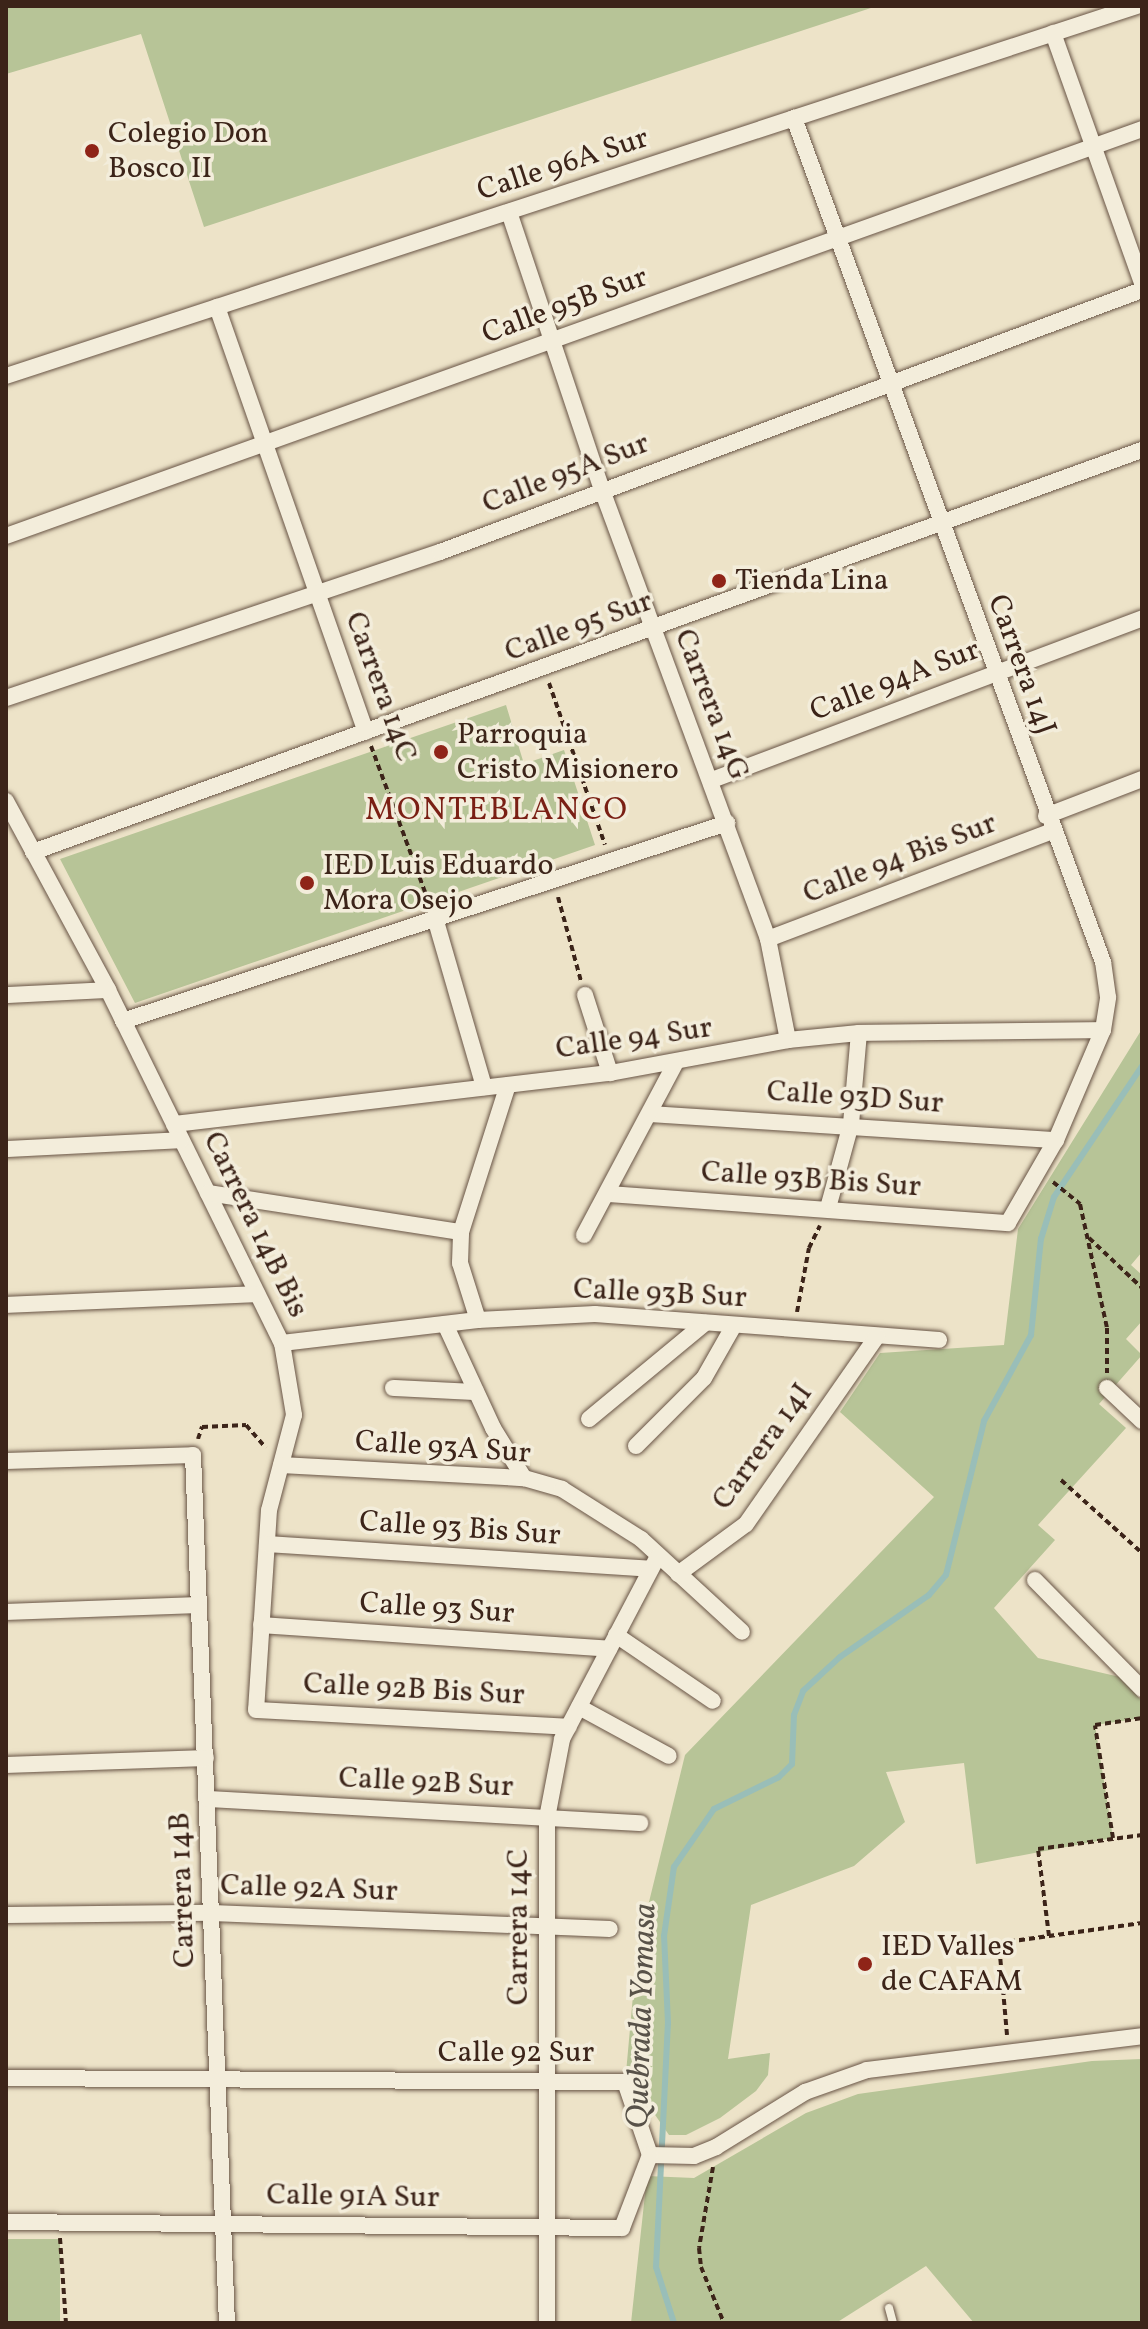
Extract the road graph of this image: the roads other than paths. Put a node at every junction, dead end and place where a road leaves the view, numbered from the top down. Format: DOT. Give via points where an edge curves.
graph roads {
  1 [pos="1137,6"];
  2 [pos="1053,33"];
  3 [pos="794,118"];
  4 [pos="1142,129"];
  5 [pos="1093,146"];
  6 [pos="509,212"];
  7 [pos="837,238"];
  8 [pos="1142,283"];
  9 [pos="1142,290"];
  10 [pos="217,307"];
  11 [pos="555,339"];
  12 [pos="6,376"];
  13 [pos="890,384"];
  14 [pos="265,443"];
  15 [pos="1142,450"];
  16 [pos="602,490"];
  17 [pos="941,525"];
  18 [pos="6,536"];
  19 [pos="317,593"];
  20 [pos="1142,618"];
  21 [pos="652,631"];
  22 [pos="995,674"];
  23 [pos="6,698"];
  24 [pos="366,732"];
  25 [pos="1142,779"];
  26 [pos="712,780"];
  27 [pos="6,801"];
  28 [pos="727,823"];
  29 [pos="1049,824"];
  30 [pos="6,836"];
  31 [pos="25,836"];
  32 [pos="33,852"];
  33 [pos="435,918"];
  34 [pos="768,939"];
  35 [pos="108,990"];
  36 [pos="6,995"];
  37 [pos="585,995"];
  38 [pos="123,1021"];
  39 [pos="1103,1030"];
  40 [pos="859,1033"];
  41 [pos="788,1040"];
  42 [pos="675,1064"];
  43 [pos="610,1073"];
  44 [pos="508,1085"];
  45 [pos="484,1087"];
  46 [pos="650,1114"];
  47 [pos="851,1124"];
  48 [pos="178,1132"];
  49 [pos="1056,1140"];
  50 [pos="6,1149"];
  51 [pos="208,1193"];
  52 [pos="610,1194"];
  53 [pos="828,1208"];
  54 [pos="1008,1223"];
  55 [pos="461,1232"];
  56 [pos="584,1235"];
  57 [pos="257,1294"];
  58 [pos="6,1305"];
  59 [pos="478,1320"];
  60 [pos="705,1323"];
  61 [pos="445,1324"];
  62 [pos="733,1327"];
  63 [pos="877,1336"];
  64 [pos="939,1340"];
  65 [pos="282,1343"];
  66 [pos="393,1388"];
  67 [pos="1107,1388"];
  68 [pos="476,1392"];
  69 [pos="589,1419"];
  70 [pos="1142,1421"];
  71 [pos="636,1446"];
  72 [pos="6,1461"];
  73 [pos="281,1465"];
  74 [pos="524,1478"];
  75 [pos="267,1544"];
  76 [pos="654,1562"];
  77 [pos="678,1574"];
  78 [pos="1035,1580"];
  79 [pos="198,1605"];
  80 [pos="6,1612"];
  81 [pos="261,1625"];
  82 [pos="742,1632"];
  83 [pos="612,1642"];
  84 [pos="1142,1689"];
  85 [pos="713,1701"];
  86 [pos="579,1707"];
  87 [pos="256,1710"];
  88 [pos="569,1727"];
  89 [pos="669,1756"];
  90 [pos="206,1758"];
  91 [pos="6,1765"];
  92 [pos="208,1799"];
  93 [pos="547,1818"];
  94 [pos="640,1823"];
  95 [pos="212,1913"];
  96 [pos="6,1915"];
  97 [pos="547,1927"];
  98 [pos="610,1929"];
  99 [pos="1142,2036"];
  100 [pos="6,2078"];
  101 [pos="218,2079"];
  102 [pos="547,2081"];
  103 [pos="656,2156"];
  104 [pos="6,2222"];
  105 [pos="223,2224"];
  106 [pos="547,2227"];
  107 [pos="889,2308"];
  108 [pos="227,2323"];
  109 [pos="547,2323"];
  110 [pos="893,2323"];
  1 -- 2 [label="street, Calle 96A Sur"];
  2 -- 3 [label="street, Calle 96A Sur"];
  2 -- 5 [label="street"];
  3 -- 6 [label="street, Calle 96A Sur"];
  3 -- 7 [label="street, Carrera 14J"];
  4 -- 5 [label="street, Calle 95B Sur"];
  5 -- 7 [label="street, Calle 95B Sur"];
  5 -- 8 [label="street"];
  6 -- 10 [label="street, Calle 96A Sur"];
  6 -- 11 [label="street, Carrera 14G"];
  7 -- 11 [label="street, Calle 95B Sur"];
  7 -- 13 [label="street, Carrera 14J"];
  9 -- 13 [label="street, Calle 95A Sur"];
  10 -- 12 [label="street, Calle 96A Sur"];
  10 -- 14 [label="street, Carrera 14C"];
  11 -- 14 [label="street, Calle 95B Sur"];
  11 -- 16 [label="street, Carrera 14G"];
  13 -- 16 [label="street, Calle 95A Sur"];
  13 -- 17 [label="street, Carrera 14J"];
  14 -- 18 [label="street, Calle 95B Sur"];
  14 -- 19 [label="street, Carrera 14C"];
  15 -- 17 [label="street, Calle 95 Sur"];
  16 -- 19 [label="street, Calle 95A Sur"];
  16 -- 21 [label="street, Carrera 14G"];
  17 -- 21 [label="street, Calle 95 Sur"];
  17 -- 22 [label="street, Carrera 14J"];
  19 -- 23 [label="street, Calle 95A Sur"];
  19 -- 24 [label="street, Carrera 14C"];
  20 -- 22 [label="street, Calle 94A Sur"];
  21 -- 24 [label="street, Calle 95 Sur"];
  21 -- 26 [label="street, Carrera 14G"];
  22 -- 26 [label="street, Calle 94A Sur"];
  22 -- 29 [label="street, Carrera 14J"];
  24 -- 32 [label="street, Calle 95 Sur"];
  25 -- 29 [label="street, Calle 94 Bis Sur"];
  26 -- 28 [label="street, Carrera 14G"];
  27 -- 31 [label="street, Carrera 14B Bis"];
  28 -- 33 [label="street"];
  28 -- 34 [label="street, Carrera 14G"];
  29 -- 34 [label="street, Calle 94 Bis Sur"];
  29 -- 39 [label="street, Carrera 14J" via="1103,962 1108,997"];
  30 -- 31 [label="street"];
  31 -- 32 [label="street, Carrera 14B Bis"];
  32 -- 35 [label="street, Carrera 14B Bis"];
  33 -- 38 [label="street"];
  33 -- 45 [label="street"];
  34 -- 41 [label="street, Carrera 14G"];
  35 -- 36 [label="street"];
  35 -- 38 [label="street, Carrera 14B Bis"];
  37 -- 43 [label="street"];
  38 -- 48 [label="street, Carrera 14B Bis"];
  39 -- 40 [label="street, Calle 94 Sur"];
  39 -- 49 [label="street, Carrera 14J"];
  40 -- 41 [label="street, Calle 94 Sur"];
  40 -- 47 [label="street"];
  41 -- 42 [label="street, Calle 94 Sur"];
  42 -- 43 [label="street, Calle 94 Sur"];
  42 -- 46 [label="street"];
  43 -- 44 [label="street, Calle 94 Sur"];
  44 -- 45 [label="street, Calle 94 Sur"];
  44 -- 55 [label="street"];
  45 -- 48 [label="street, Calle 94 Sur"];
  46 -- 47 [label="street, Calle 93D Sur"];
  46 -- 52 [label="street"];
  47 -- 49 [label="street, Calle 93D Sur"];
  47 -- 53 [label="street"];
  48 -- 50 [label="street, Calle 94 Sur"];
  48 -- 51 [label="street, Carrera 14B Bis"];
  49 -- 54 [label="street, Carrera 14J"];
  51 -- 55 [label="street"];
  51 -- 57 [label="street, Carrera 14B Bis"];
  52 -- 53 [label="street, Calle 93B Bis Sur"];
  52 -- 56 [label="street"];
  53 -- 54 [label="street, Calle 93B Bis Sur"];
  55 -- 59 [label="street" via="460,1263"];
  57 -- 58 [label="street"];
  57 -- 65 [label="street, Carrera 14B Bis"];
  59 -- 60 [label="street, Calle 93B Sur" via="595,1314"];
  59 -- 61 [label="street, Calle 93B Sur"];
  60 -- 62 [label="street, Calle 93B Sur"];
  60 -- 69 [label="street"];
  61 -- 65 [label="street, Calle 93B Sur"];
  61 -- 68 [label="street"];
  62 -- 63 [label="street, Calle 93B Sur"];
  62 -- 71 [label="street" via="704,1378"];
  63 -- 64 [label="street, Calle 93B Sur"];
  63 -- 77 [label="street, Carrera 14I" via="746,1524"];
  65 -- 73 [label="street, Carrera 14B Bis" via="294,1415"];
  66 -- 68 [label="street"];
  67 -- 70 [label="street"];
  68 -- 74 [label="street"];
  72 -- 79 [label="street, Carrera 14B" via="193,1455"];
  73 -- 74 [label="street, Calle 93A Sur"];
  73 -- 75 [label="street, Carrera 14B Bis"];
  74 -- 76 [label="street, Calle 93A Sur" via="597,1507"];
  75 -- 76 [label="street, Calle 93 Bis Sur"];
  75 -- 81 [label="street, Carrera 14B Bis"];
  76 -- 77 [label="street, Calle 93A Sur"];
  76 -- 83 [label="street, Carrera 14C"];
  77 -- 82 [label="street, Calle 93A Sur"];
  78 -- 84 [label="street"];
  79 -- 80 [label="street"];
  79 -- 90 [label="street, Carrera 14B"];
  81 -- 83 [label="street, Calle 93 Sur"];
  81 -- 87 [label="street, Carrera 14B Bis"];
  83 -- 85 [label="street"];
  83 -- 86 [label="street, Carrera 14C"];
  86 -- 88 [label="street, Carrera 14C"];
  86 -- 89 [label="street"];
  87 -- 88 [label="street, Calle 92B Bis Sur"];
  88 -- 93 [label="street, Carrera 14C"];
  90 -- 91 [label="street"];
  90 -- 92 [label="street, Carrera 14B"];
  92 -- 93 [label="street, Calle 92B Sur"];
  92 -- 95 [label="street, Carrera 14B"];
  93 -- 94 [label="street, Calle 92B Sur"];
  93 -- 97 [label="street, Carrera 14C"];
  95 -- 96 [label="street, Calle 92A Sur"];
  95 -- 97 [label="street, Calle 92A Sur"];
  95 -- 101 [label="street, Carrera 14B"];
  97 -- 98 [label="street, Calle 92A Sur"];
  97 -- 102 [label="street, Carrera 14C"];
  99 -- 103 [label="street" via="834,2079 716,2147 694,2156"];
  100 -- 101 [label="street, Calle 92 Sur"];
  101 -- 102 [label="street, Calle 92 Sur"];
  101 -- 105 [label="street, Carrera 14B"];
  102 -- 103 [label="street, Calle 92 Sur" via="625,2082"];
  102 -- 106 [label="street, Carrera 14C"];
  103 -- 106 [label="street, Calle 91A Sur" via="622,2228"];
  104 -- 105 [label="street, Calle 91A Sur"];
  105 -- 106 [label="street, Calle 91A Sur"];
  105 -- 108 [label="street, Carrera 14B"];
  106 -- 109 [label="street, Carrera 14C"];
  107 -- 110 [label="lane"];
}
